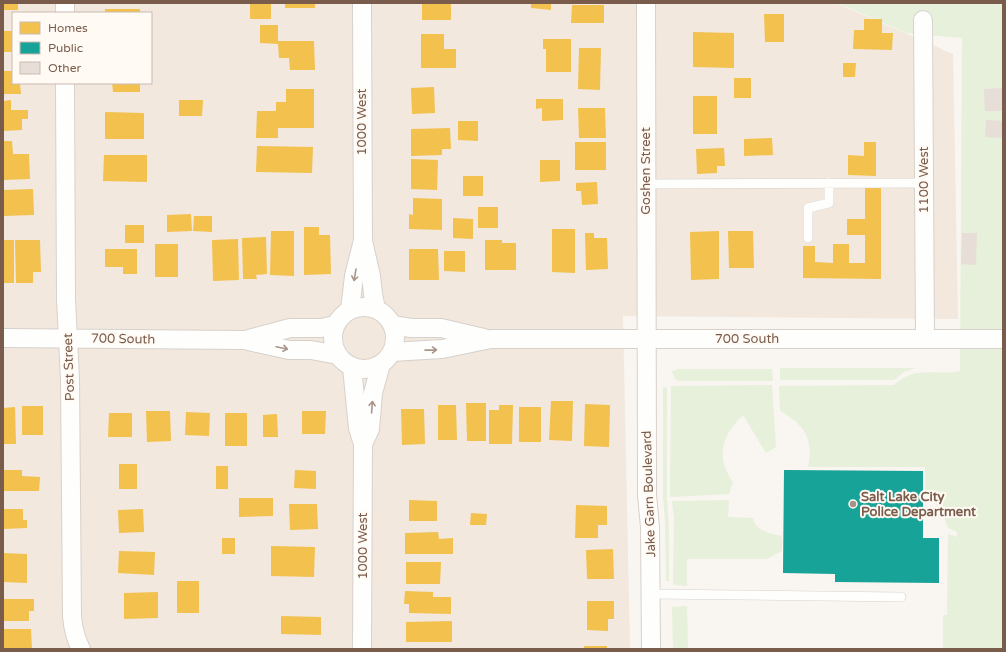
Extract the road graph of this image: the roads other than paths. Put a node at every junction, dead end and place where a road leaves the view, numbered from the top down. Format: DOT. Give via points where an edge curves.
graph roads {
  1 [pos="362,3"];
  2 [pos="646,3"];
  3 [pos="923,20"];
  4 [pos="65,84"];
  5 [pos="829,183"];
  6 [pos="924,183"];
  7 [pos="646,184"];
  8 [pos="808,238"];
  9 [pos="363,241"];
  10 [pos="376,309"];
  11 [pos="350,310"];
  12 [pos="335,325"];
  13 [pos="392,325"];
  14 [pos="3,338"];
  15 [pos="67,339"];
  16 [pos="244,340"];
  17 [pos="491,340"];
  18 [pos="646,340"];
  19 [pos="925,340"];
  20 [pos="1003,340"];
  21 [pos="338,355"];
  22 [pos="386,358"];
  23 [pos="352,367"];
  24 [pos="363,444"];
  25 [pos="651,594"];
  26 [pos="901,597"];
  27 [pos="81,649"];
  28 [pos="362,649"];
  29 [pos="651,649"];
  1 -- 9 [label="street, 1000 West"];
  2 -- 7 [label="street, Goshen Street"];
  3 -- 6 [label="street, 1100 West"];
  4 -- 15 [label="street, Post Street"];
  5 -- 6 [label="lane"];
  5 -- 7 [label="lane"];
  5 -- 8 [label="lane" via="829,202 808,208"];
  6 -- 19 [label="street, 1100 West"];
  7 -- 18 [label="street, Goshen Street"];
  9 -- 10 [label="street, 1000 West"];
  9 -- 11 [label="street, 1000 West, one-way" via="354,276"];
  10 -- 11 [label="street" via="363,307"];
  10 -- 13 [label="street" via="388,318"];
  11 -- 12 [label="street"];
  12 -- 16 [label="street, 700 South" via="321,328 290,328"];
  12 -- 21 [label="street" via="333,340"];
  13 -- 17 [label="street, 700 South" via="441,328"];
  13 -- 22 [label="street" via="395,343"];
  14 -- 15 [label="street, 700 South"];
  15 -- 16 [label="street, 700 South"];
  15 -- 27 [label="street, Post Street" via="70,379 72,616 73,630"];
  16 -- 21 [label="street, 700 South, one-way" via="289,350 310,350"];
  17 -- 18 [label="street, 700 South"];
  22 -- 17 [label="street, 700 South, one-way"];
  18 -- 19 [label="street, 700 South"];
  18 -- 25 [label="street, Jake Garn Boulevard" via="647,495"];
  19 -- 20 [label="street, 700 South"];
  21 -- 23 [label="street"];
  22 -- 23 [label="street" via="367,368"];
  24 -- 22 [label="street, 1000 West, one-way" via="370,429 373,393"];
  23 -- 24 [label="street, 1000 West" via="358,428"];
  24 -- 28 [label="street, 1000 West"];
  25 -- 26 [label="lane"];
  25 -- 29 [label="street, Jake Garn Boulevard"];
}
